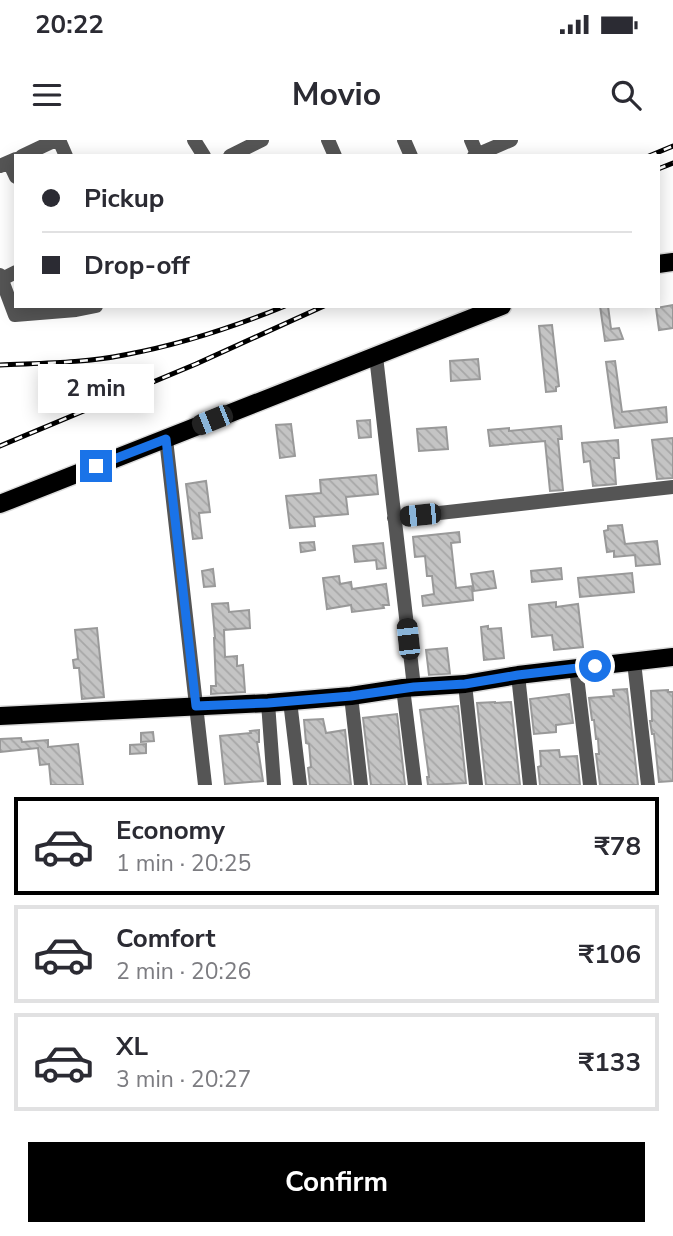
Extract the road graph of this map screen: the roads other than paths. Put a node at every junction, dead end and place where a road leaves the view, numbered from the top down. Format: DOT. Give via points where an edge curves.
graph roads {
  1 [pos="57,140"];
  2 [pos="511,140"];
  3 [pos="260,144"];
  4 [pos="26,154"];
  5 [pos="235,154"];
  6 [pos="478,154"];
  7 [pos="6,276"];
  8 [pos="75,308"];
  9 [pos="497,308"];
  10 [pos="376,356"];
  11 [pos="166,439"];
  12 [pos="673,487"];
  13 [pos="1,501"];
  14 [pos="394,518"];
  15 [pos="673,657"];
  16 [pos="634,662"];
  17 [pos="576,668"];
  18 [pos="518,675"];
  19 [pos="465,684"];
  20 [pos="409,687"];
  21 [pos="351,696"];
  22 [pos="290,701"];
  23 [pos="268,703"];
  24 [pos="196,706"];
  25 [pos="0,716"];
  26 [pos="205,785"];
  27 [pos="274,785"];
  28 [pos="300,785"];
  29 [pos="361,785"];
  30 [pos="415,785"];
  31 [pos="476,785"];
  32 [pos="530,785"];
  33 [pos="590,785"];
  34 [pos="648,785"];
  1 -- 4 [label="street"];
  2 -- 6 [label="street"];
  3 -- 5 [label="street"];
  7 -- 8 [label="street" via="15,315"];
  9 -- 10 [label="main road"];
  10 -- 11 [label="main road"];
  10 -- 14 [label="street"];
  11 -- 13 [label="main road"];
  11 -- 24 [label="street"];
  12 -- 14 [label="street"];
  14 -- 20 [label="street"];
  15 -- 16 [label="main road"];
  16 -- 17 [label="main road"];
  16 -- 34 [label="street"];
  17 -- 18 [label="main road"];
  17 -- 33 [label="street"];
  18 -- 19 [label="main road"];
  18 -- 32 [label="street"];
  19 -- 20 [label="main road"];
  19 -- 31 [label="street"];
  20 -- 21 [label="main road"];
  20 -- 30 [label="street"];
  21 -- 22 [label="main road"];
  21 -- 29 [label="street"];
  22 -- 23 [label="main road"];
  22 -- 28 [label="street"];
  23 -- 24 [label="main road"];
  23 -- 27 [label="street"];
  24 -- 25 [label="main road"];
  24 -- 26 [label="street"];
}
